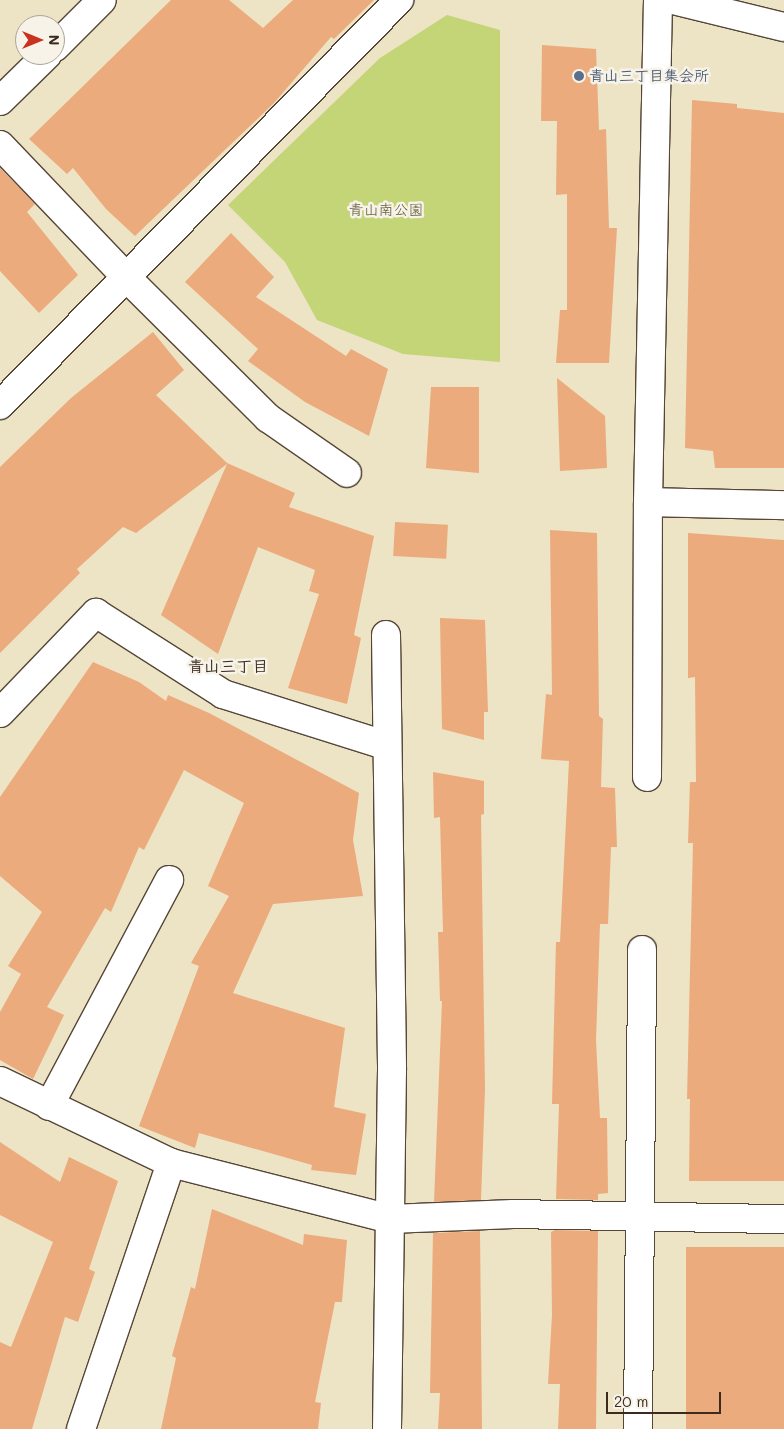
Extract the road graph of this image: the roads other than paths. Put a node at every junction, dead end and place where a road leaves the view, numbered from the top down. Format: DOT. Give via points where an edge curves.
graph roads {
  1 [pos="102,0"];
  2 [pos="399,0"];
  3 [pos="658,0"];
  4 [pos="673,0"];
  5 [pos="784,27"];
  6 [pos="65,37"];
  7 [pos="37,65"];
  8 [pos="0,102"];
  9 [pos="0,145"];
  10 [pos="125,276"];
  11 [pos="0,405"];
  12 [pos="348,473"];
  13 [pos="648,502"];
  14 [pos="784,506"];
  15 [pos="386,635"];
  16 [pos="0,713"];
  17 [pos="385,745"];
  18 [pos="647,777"];
  19 [pos="169,880"];
  20 [pos="642,950"];
  21 [pos="0,1081"];
  22 [pos="49,1106"];
  23 [pos="171,1164"];
  24 [pos="640,1216"];
  25 [pos="784,1219"];
  26 [pos="390,1220"];
  27 [pos="81,1429"];
  28 [pos="388,1429"];
  29 [pos="638,1429"];
  1 -- 6 [label="street"];
  2 -- 10 [label="street"];
  3 -- 13 [label="street"];
  4 -- 5 [label="street"];
  7 -- 8 [label="street"];
  9 -- 10 [label="street"];
  10 -- 11 [label="street"];
  10 -- 12 [label="street" via="268,418"];
  13 -- 14 [label="street"];
  13 -- 18 [label="street"];
  15 -- 17 [label="street"];
  16 -- 17 [label="street" via="96,613 223,694"];
  17 -- 26 [label="street" via="392,1070"];
  19 -- 22 [label="street"];
  20 -- 24 [label="street"];
  21 -- 22 [label="street"];
  22 -- 23 [label="street"];
  23 -- 26 [label="street"];
  23 -- 27 [label="street"];
  24 -- 25 [label="street"];
  24 -- 26 [label="street" via="513,1214"];
  24 -- 29 [label="street"];
  26 -- 28 [label="street"];
}
